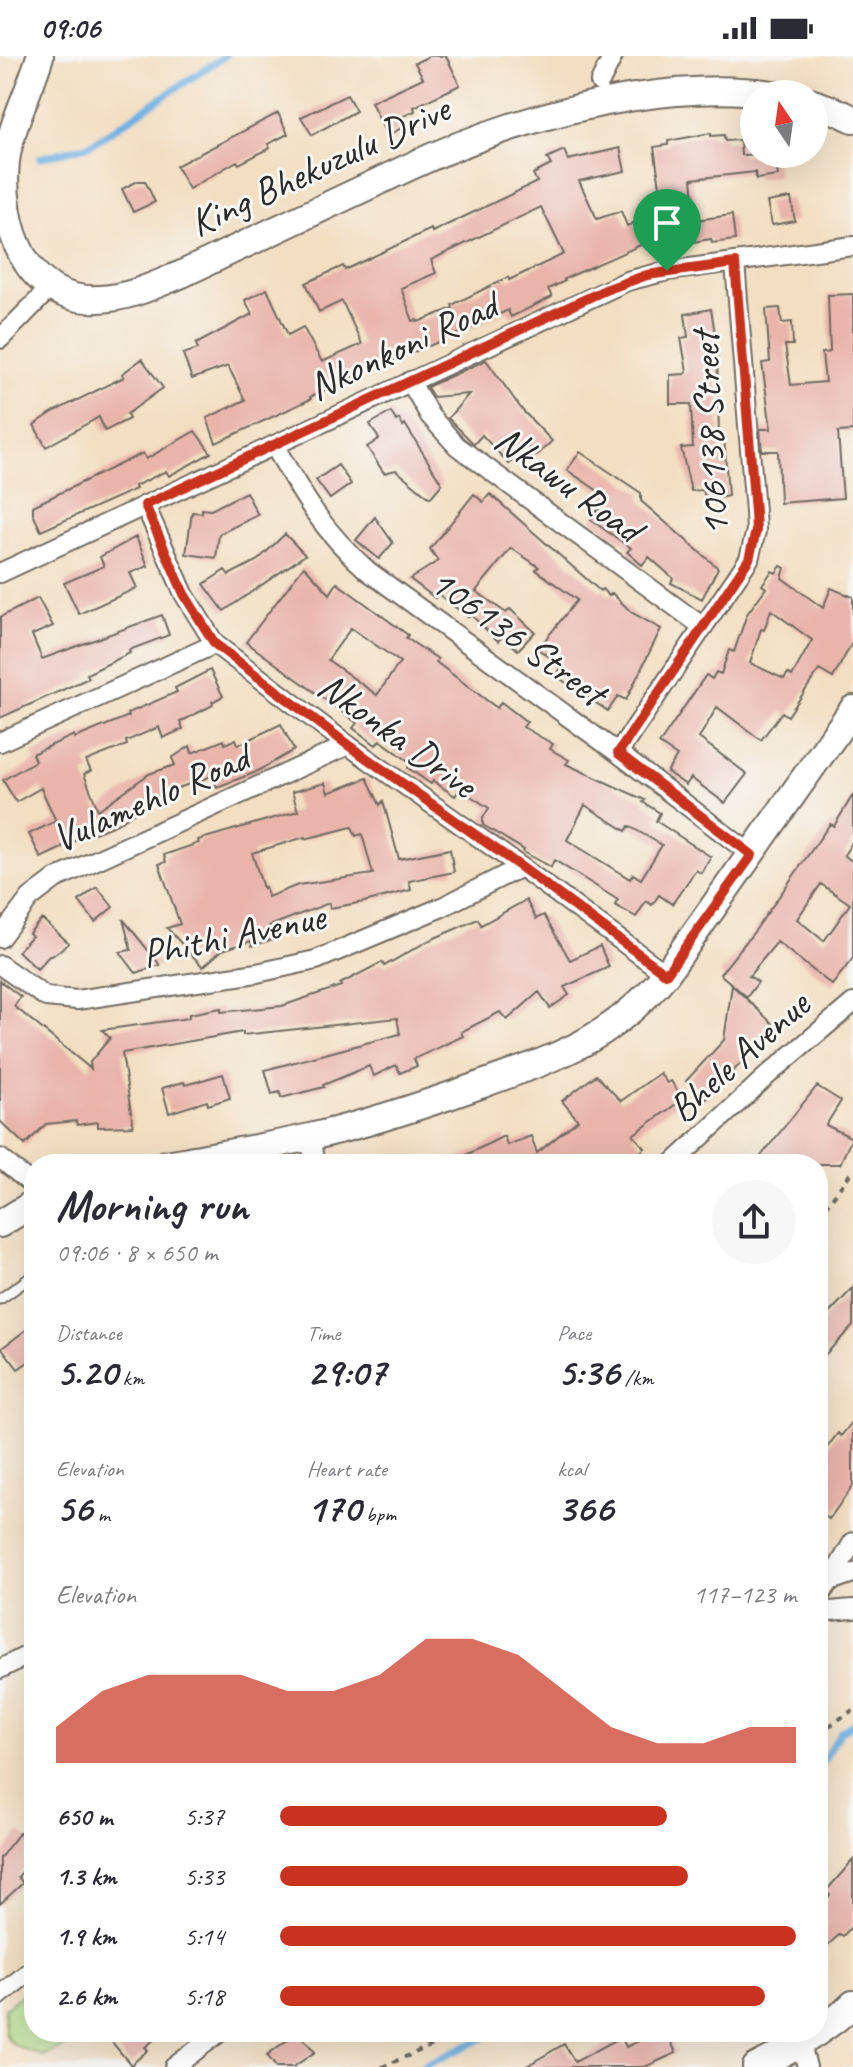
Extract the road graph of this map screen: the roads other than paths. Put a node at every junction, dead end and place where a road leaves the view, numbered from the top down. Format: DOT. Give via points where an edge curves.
graph roads {
  1 [pos="40,56"];
  2 [pos="613,56"];
  3 [pos="671,68"];
  4 [pos="767,69"];
  5 [pos="600,82"];
  6 [pos="853,119"];
  7 [pos="7,128"];
  8 [pos="853,246"];
  9 [pos="735,263"];
  10 [pos="51,287"];
  11 [pos="0,339"];
  12 [pos="410,381"];
  13 [pos="274,445"];
  14 [pos="145,505"];
  15 [pos="0,573"];
  16 [pos="703,627"];
  17 [pos="215,644"];
  18 [pos="853,709"];
  19 [pos="0,742"];
  20 [pos="348,745"];
  21 [pos="618,753"];
  22 [pos="752,855"];
  23 [pos="521,867"];
  24 [pos="0,938"];
  25 [pos="0,965"];
  26 [pos="666,974"];
  27 [pos="853,1003"];
  28 [pos="310,1137"];
  29 [pos="219,1154"];
  30 [pos="313,1154"];
  31 [pos="683,1154"];
  32 [pos="0,1158"];
  33 [pos="24,1178"];
  34 [pos="24,1209"];
  35 [pos="0,1224"];
  36 [pos="24,1282"];
  37 [pos="0,1299"];
  38 [pos="853,1542"];
  39 [pos="853,1573"];
  40 [pos="830,1581"];
  41 [pos="828,1584"];
  42 [pos="853,1609"];
  43 [pos="828,1611"];
  44 [pos="24,1657"];
  45 [pos="0,1669"];
  46 [pos="24,1976"];
  47 [pos="0,1995"];
  48 [pos="853,2004"];
  49 [pos="828,2028"];
  50 [pos="207,2042"];
  51 [pos="804,2056"];
  52 [pos="174,2067"];
  53 [pos="756,2067"];
  1 -- 7 [label="street, King Bhekuzulu Drive"];
  2 -- 5 [label="street"];
  3 -- 5 [label="street, King Bhekuzulu Drive"];
  4 -- 6 [label="street" via="802,81 836,101"];
  5 -- 10 [label="street, King Bhekuzulu Drive" via="146,289 98,300"];
  7 -- 10 [label="street, King Bhekuzulu Drive" via="6,214 23,259"];
  8 -- 9 [label="street, Nkonkoni Road"];
  9 -- 12 [label="street, Nkonkoni Road" via="627,281"];
  9 -- 16 [label="street, 106138 Street" via="756,531 749,559"];
  10 -- 11 [label="street"];
  12 -- 13 [label="street, Nkonkoni Road"];
  12 -- 16 [label="street, Nkawu Road" via="430,416 457,446"];
  13 -- 14 [label="street, Nkonkoni Road"];
  13 -- 21 [label="street, 106136 Street" via="321,525 348,554"];
  14 -- 15 [label="street, Nkonkoni Road"];
  14 -- 17 [label="street, Nkonka Drive" via="184,594"];
  16 -- 21 [label="street, 106138 Street"];
  17 -- 19 [label="street"];
  17 -- 20 [label="street, Nkonka Drive"];
  18 -- 22 [label="street"];
  20 -- 23 [label="street, Nkonka Drive"];
  20 -- 24 [label="street, Vulamehlo Road" via="55,879 30,898"];
  21 -- 22 [label="street, 106136 Street"];
  22 -- 26 [label="street"];
  23 -- 25 [label="street, Phithi Avenue" via="341,951 287,968 77,1000 46,997"];
  23 -- 26 [label="street, Nkonka Drive"];
  26 -- 28 [label="street" via="622,1020 568,1053 397,1114"];
  27 -- 31 [label="street, Bhele Avenue"];
  28 -- 29 [label="street"];
  28 -- 30 [label="street"];
  32 -- 33 [label="street"];
  34 -- 35 [label="street"];
  36 -- 37 [label="lane"];
  38 -- 40 [label="street"];
  39 -- 40 [label="street"];
  40 -- 41 [label="street"];
  42 -- 43 [label="street"];
  44 -- 45 [label="street"];
  46 -- 47 [label="street"];
  48 -- 49 [label="street"];
  50 -- 52 [label="street"];
  51 -- 53 [label="street"];
}
